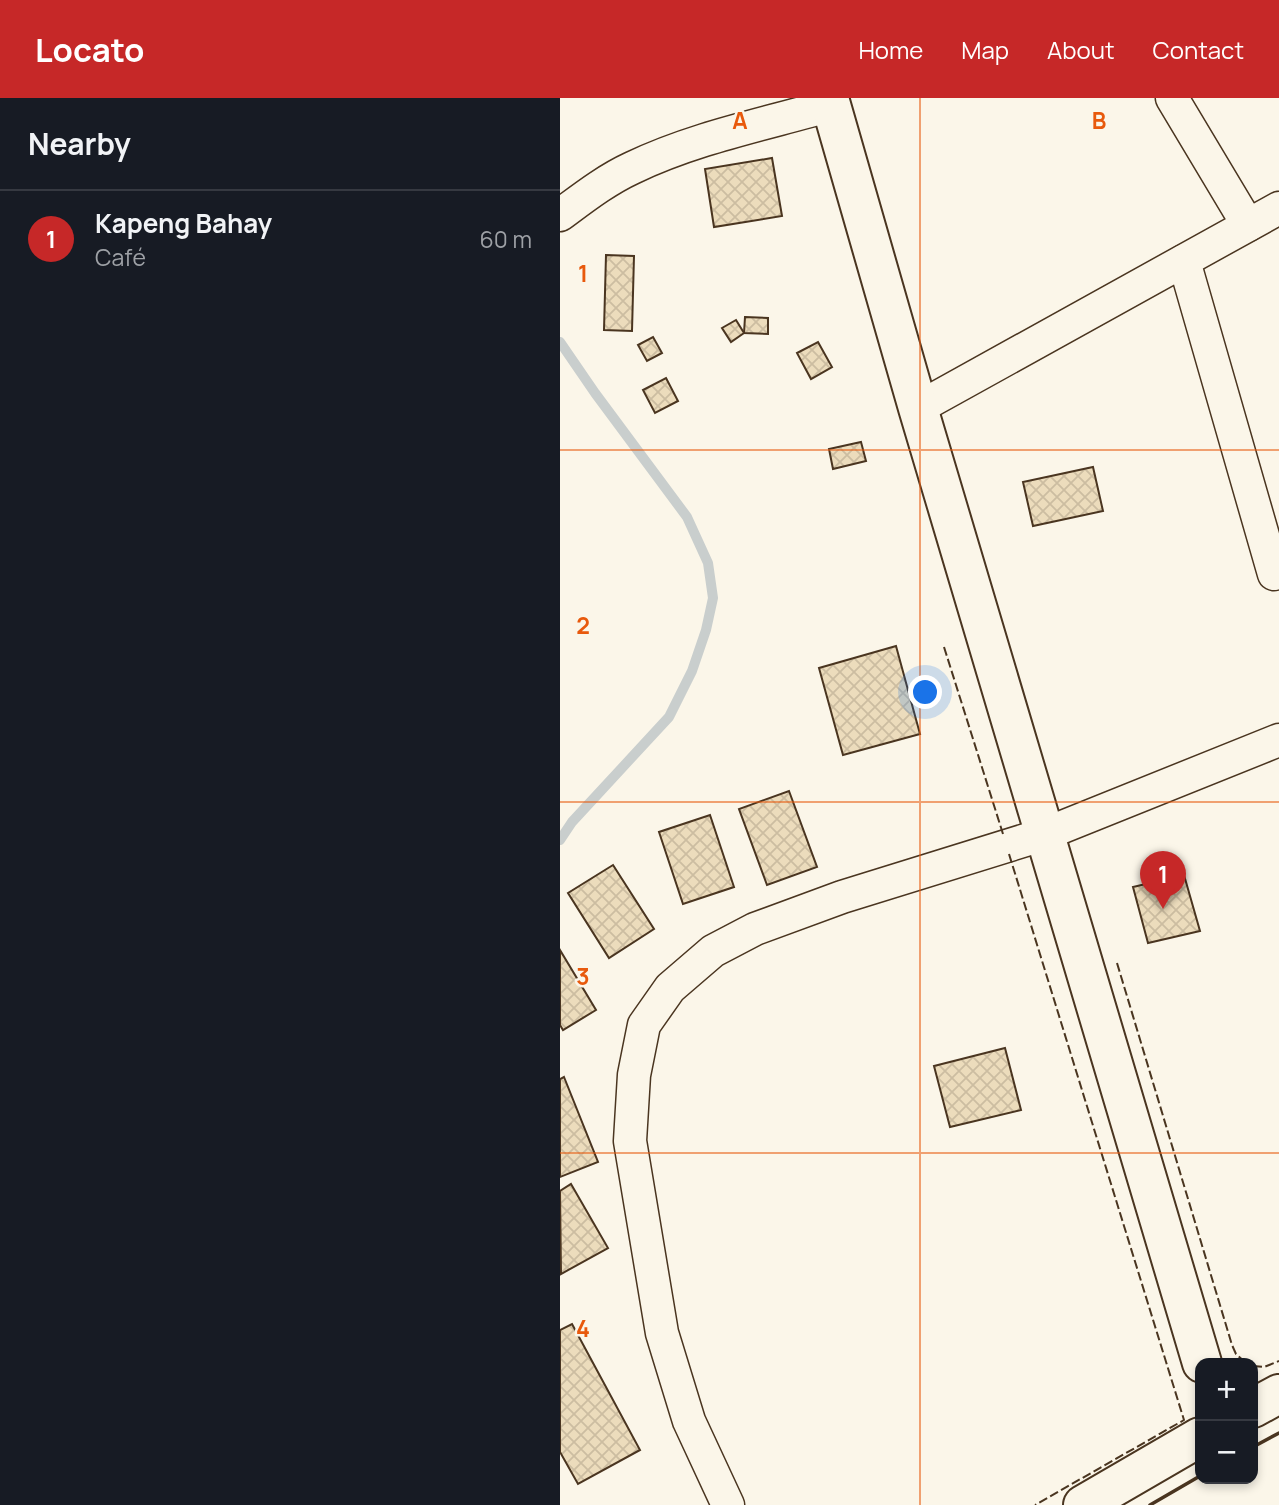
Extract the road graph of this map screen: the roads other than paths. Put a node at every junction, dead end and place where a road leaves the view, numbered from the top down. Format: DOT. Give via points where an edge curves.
graph roads {
  1 [pos="1172,98"];
  2 [pos="830,101"];
  3 [pos="1279,208"];
  4 [pos="560,215"];
  5 [pos="1248,225"];
  6 [pos="1184,261"];
  7 [pos="918,408"];
  8 [pos="1275,574"];
  9 [pos="1279,740"];
  10 [pos="1045,834"];
  11 [pos="1201,1358"];
  12 [pos="1279,1394"];
  13 [pos="1258,1405"];
  14 [pos="1195,1440"];
  15 [pos="728,1505"];
  16 [pos="1083,1505"];
  1 -- 5 [label="street"];
  2 -- 4 [label="street" via="657,157 607,182"];
  2 -- 7 [label="street"];
  3 -- 5 [label="street"];
  5 -- 6 [label="street"];
  6 -- 7 [label="street"];
  6 -- 8 [label="street"];
  7 -- 10 [label="street"];
  9 -- 10 [label="street"];
  10 -- 11 [label="street"];
  10 -- 15 [label="street" via="755,929 704,958 670,988 643,1025 630,1141 662,1334 689,1421"];
  12 -- 13 [label="street"];
  14 -- 16 [label="street"];
}
